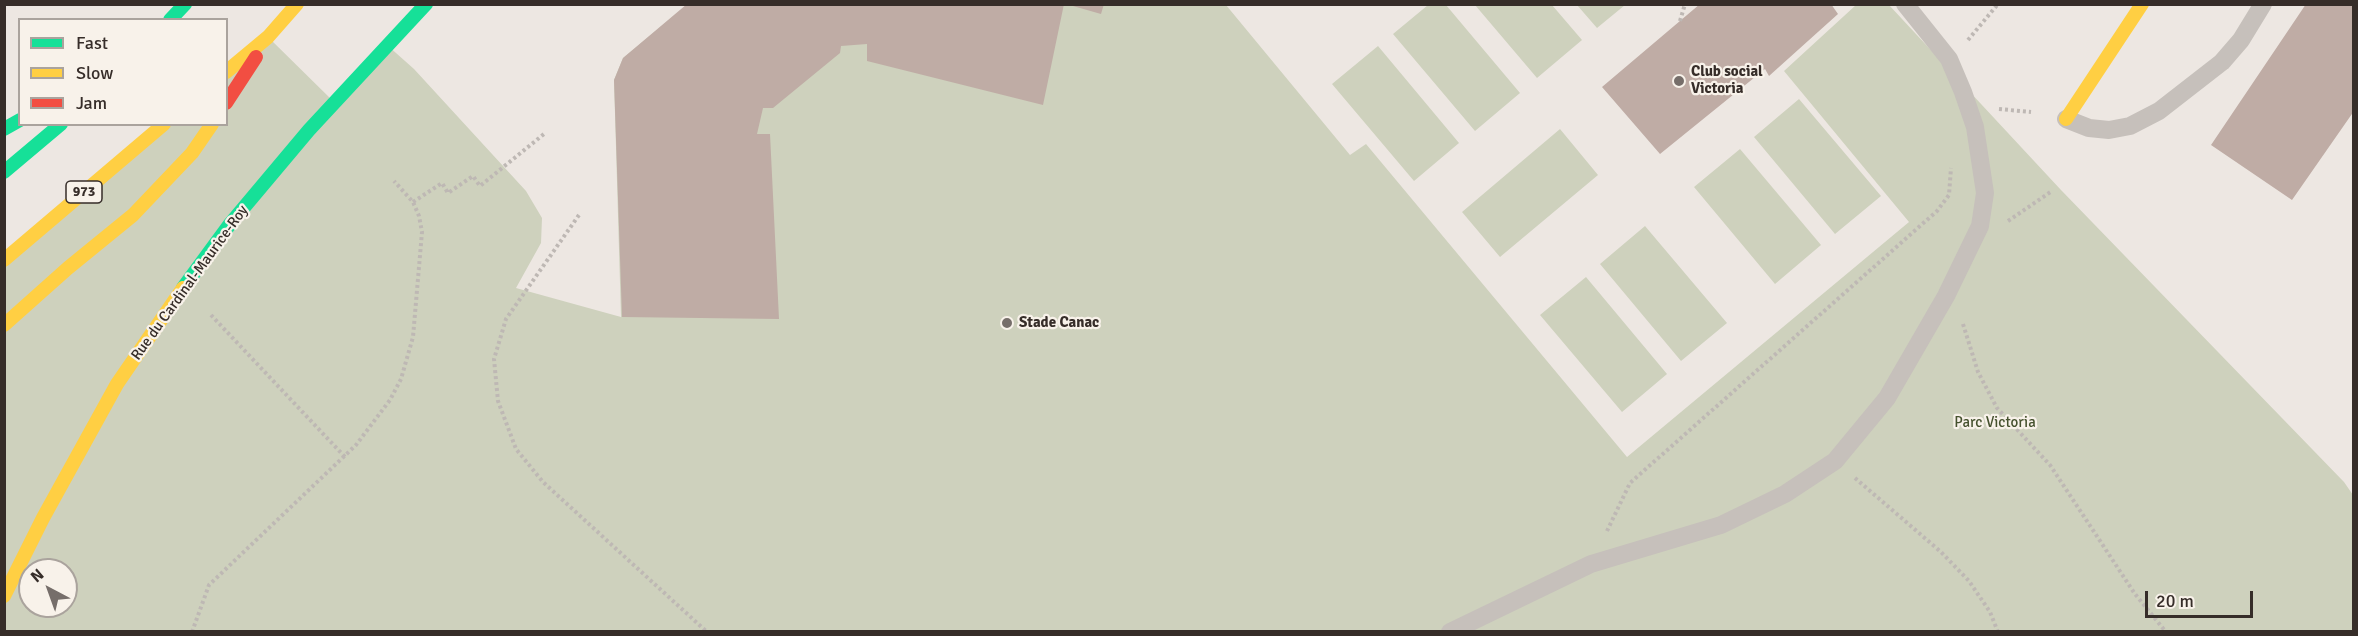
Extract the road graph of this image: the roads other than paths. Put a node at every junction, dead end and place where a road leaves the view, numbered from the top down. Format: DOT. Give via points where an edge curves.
graph roads {
  1 [pos="185,4"];
  2 [pos="297,4"];
  3 [pos="426,4"];
  4 [pos="1905,4"];
  5 [pos="2142,4"];
  6 [pos="2263,4"];
  7 [pos="172,18"];
  8 [pos="268,37"];
  9 [pos="228,70"];
  10 [pos="228,100"];
  11 [pos="2066,119"];
  12 [pos="18,121"];
  13 [pos="59,126"];
  14 [pos="162,126"];
  15 [pos="211,126"];
  16 [pos="4,129"];
  17 [pos="4,172"];
  18 [pos="4,260"];
  19 [pos="4,325"];
  20 [pos="4,596"];
  21 [pos="1450,632"];
  1 -- 7 [label="main road"];
  2 -- 8 [label="main road"];
  3 -- 20 [label="main road, Rue du Cardinal-Maurice-Roy" via="309,130 230,224 183,288 117,384"];
  4 -- 21 [label="lane" via="1949,59 1975,127 1985,193 1980,226 1951,286 1887,398 1835,461 1785,494 1721,525 1591,564"];
  5 -- 11 [label="main road"];
  6 -- 11 [label="lane" via="2222,62 2159,111 2130,126 2109,130 2089,128"];
  8 -- 9 [label="main road"];
  8 -- 10 [label="main road"];
  12 -- 16 [label="main road"];
  13 -- 17 [label="main road"];
  14 -- 18 [label="main road, 973"];
  15 -- 19 [label="main road" via="192,153 133,215"];
}
